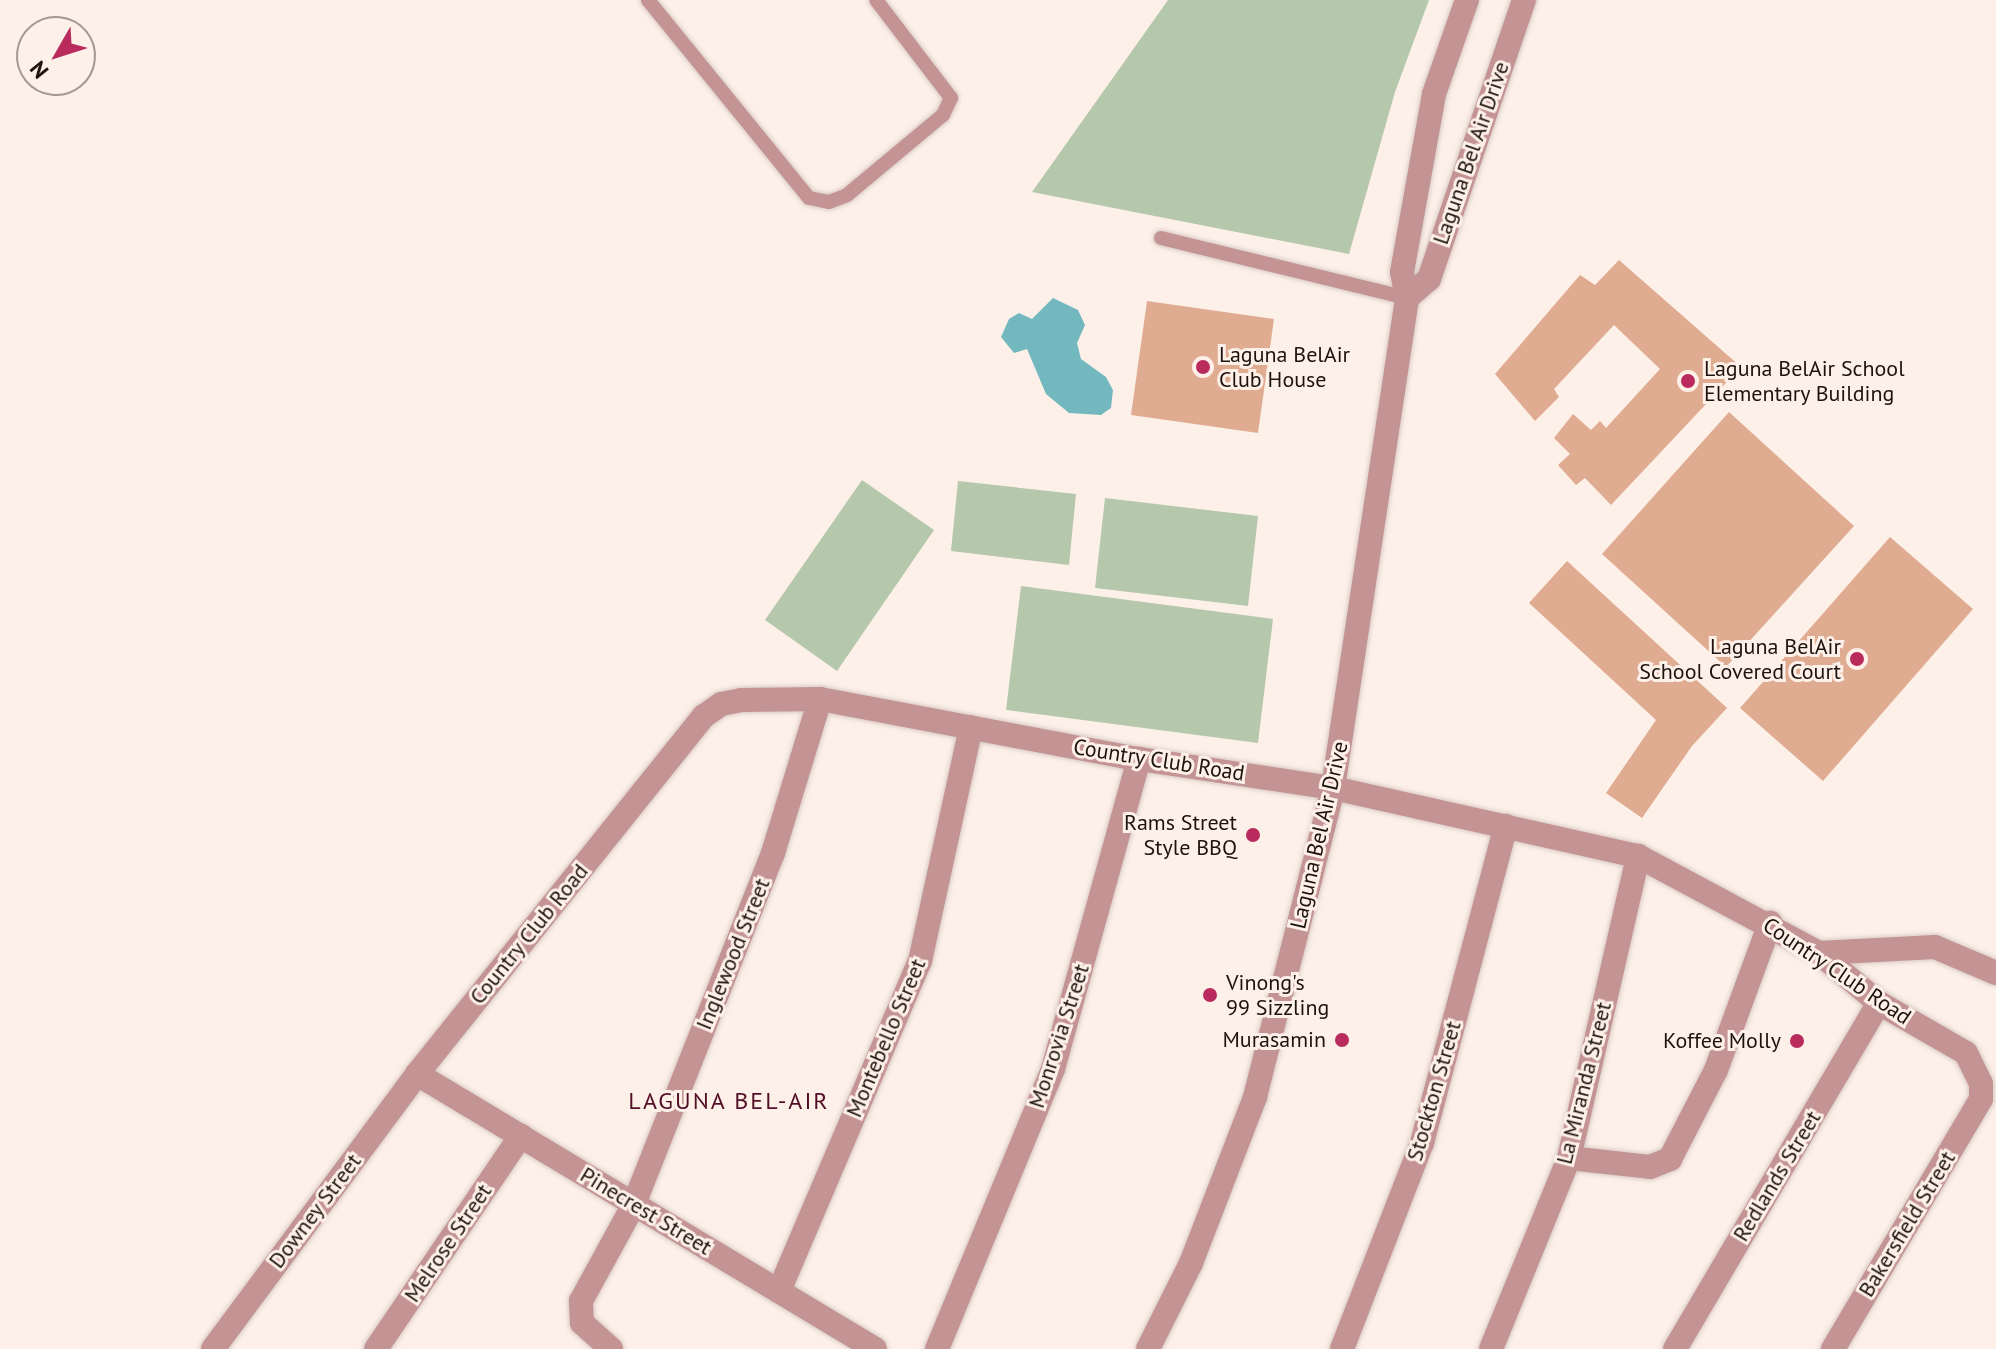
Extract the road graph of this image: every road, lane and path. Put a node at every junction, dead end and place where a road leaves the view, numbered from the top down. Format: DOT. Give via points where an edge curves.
graph roads {
  1 [pos="648,0"];
  2 [pos="876,0"];
  3 [pos="1467,0"];
  4 [pos="1524,0"];
  5 [pos="1161,238"];
  6 [pos="1407,298"];
  7 [pos="820,699"];
  8 [pos="971,727"];
  9 [pos="1139,759"];
  10 [pos="1333,788"];
  11 [pos="1506,826"];
  12 [pos="1638,856"];
  13 [pos="1770,923"];
  14 [pos="1819,953"];
  15 [pos="1996,973"];
  16 [pos="1879,1003"];
  17 [pos="417,1074"];
  18 [pos="1981,1099"];
  19 [pos="521,1136"];
  20 [pos="1569,1158"];
  21 [pos="634,1204"];
  22 [pos="779,1291"];
  23 [pos="213,1349"];
  24 [pos="376,1349"];
  25 [pos="611,1349"];
  26 [pos="875,1349"];
  27 [pos="937,1349"];
  28 [pos="1148,1349"];
  29 [pos="1342,1349"];
  30 [pos="1491,1349"];
  31 [pos="1675,1349"];
  32 [pos="1833,1349"];
  1 -- 2 [label="lane" via="809,198 829,202 847,195 943,115 951,98"];
  3 -- 6 [label="street, Laguna Bel Air Drive" via="1434,94 1402,272"];
  4 -- 6 [label="street, Laguna Bel Air Drive" via="1429,279"];
  5 -- 6 [label="lane"];
  6 -- 10 [label="street, Laguna Bel Air Drive"];
  7 -- 8 [label="street, Country Club Road"];
  7 -- 17 [label="street, Country Club Road" via="741,700 721,704 704,716"];
  7 -- 21 [label="street, Inglewood Street" via="773,853"];
  8 -- 9 [label="street, Country Club Road"];
  8 -- 22 [label="street, Montebello Street" via="920,961"];
  9 -- 10 [label="street, Country Club Road"];
  9 -- 27 [label="street, Monrovia Street" via="1053,1069"];
  10 -- 11 [label="street, Country Club Road"];
  10 -- 28 [label="street, Laguna Bel Air Drive" via="1255,1097 1191,1263"];
  11 -- 12 [label="street, Country Club Road"];
  11 -- 29 [label="street, Stockton Street" via="1422,1143"];
  12 -- 13 [label="street, Country Club Road"];
  12 -- 20 [label="street, La Miranda Street"];
  13 -- 14 [label="street, Country Club Road"];
  13 -- 20 [label="street" via="1716,1070 1670,1159 1650,1167"];
  14 -- 15 [label="street" via="1935,947"];
  14 -- 16 [label="street, Country Club Road"];
  16 -- 18 [label="street, Country Club Road" via="1966,1053 1978,1072"];
  16 -- 31 [label="street, Redlands Street"];
  17 -- 19 [label="street, Pinecrest Street"];
  17 -- 23 [label="street, Downey Street"];
  18 -- 32 [label="street, Bakersfield Street"];
  19 -- 21 [label="street, Pinecrest Street"];
  19 -- 24 [label="street, Melrose Street"];
  20 -- 30 [label="street, La Miranda Street"];
  21 -- 22 [label="street, Pinecrest Street"];
  21 -- 25 [label="street, Inglewood Street" via="581,1301 582,1323"];
  22 -- 26 [label="street, Pinecrest Street"];
}
